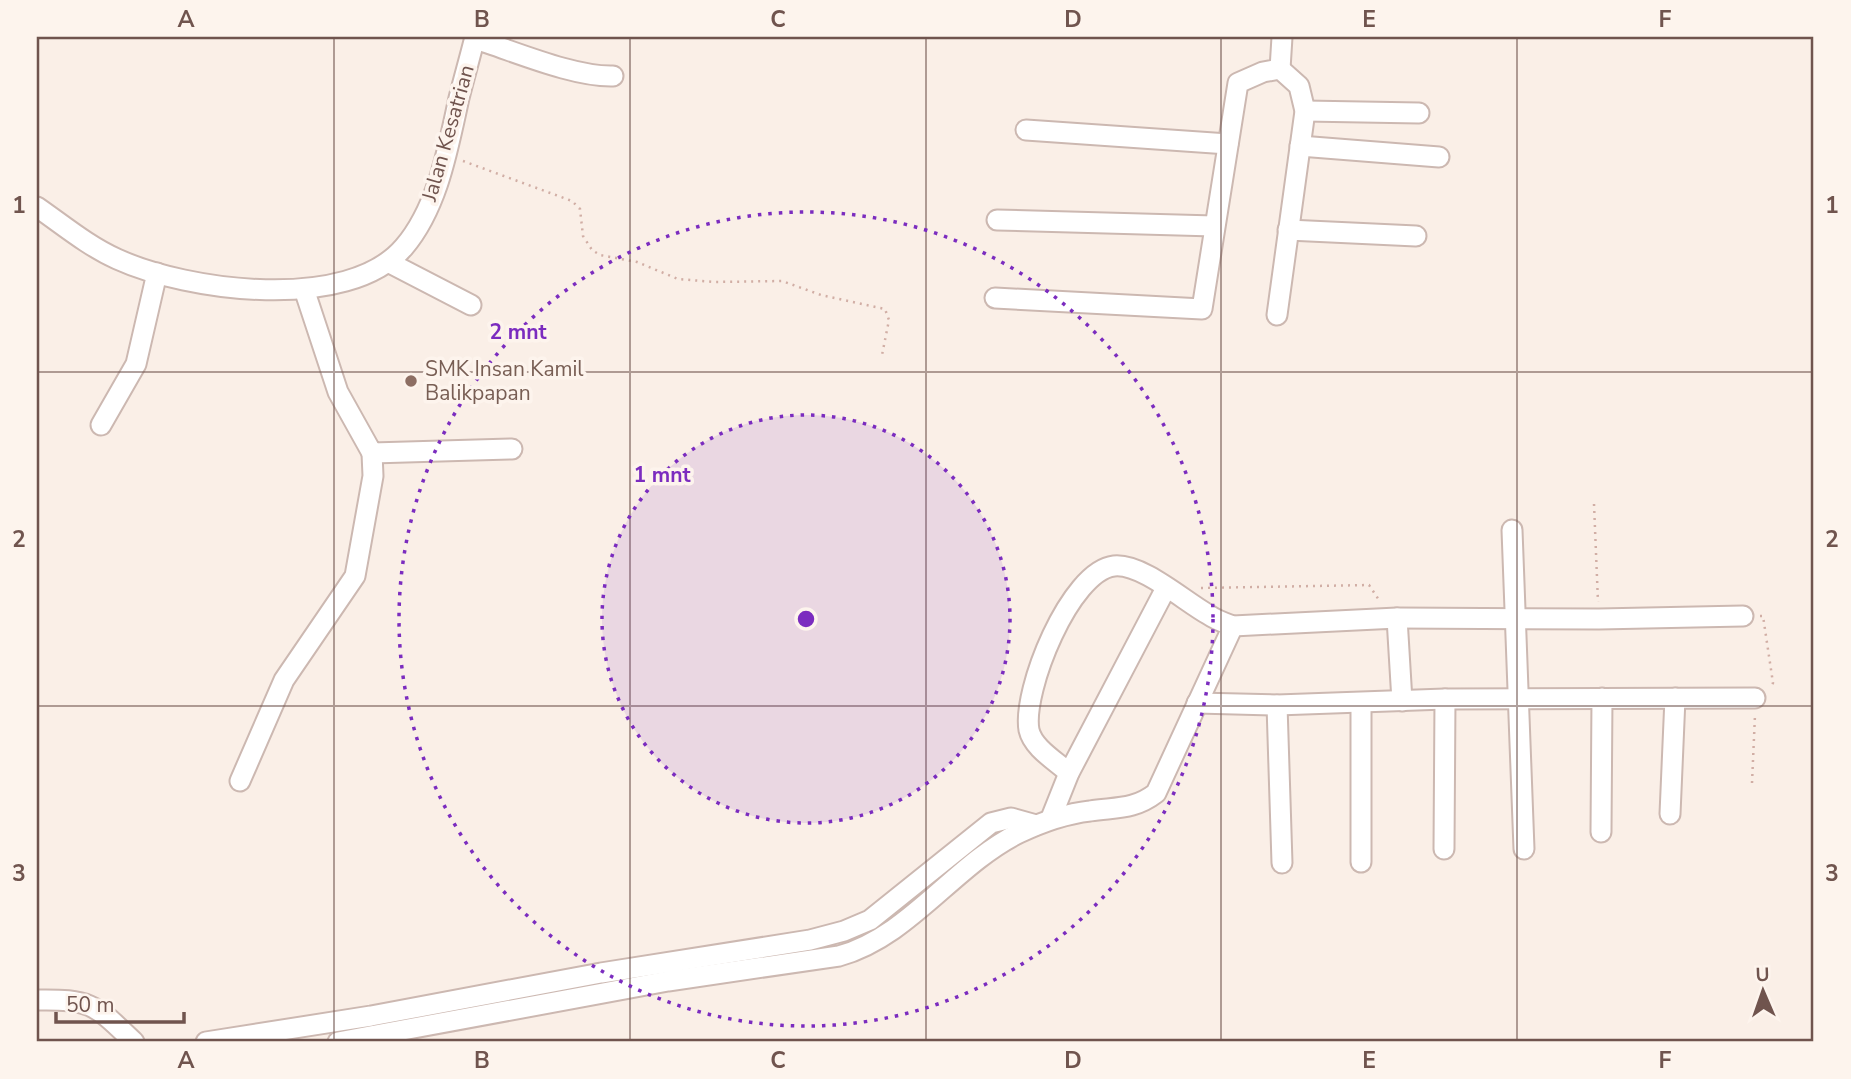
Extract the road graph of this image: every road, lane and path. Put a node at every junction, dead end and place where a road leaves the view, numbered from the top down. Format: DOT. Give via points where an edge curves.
graph roads {
  1 [pos="1282,37"];
  2 [pos="475,38"];
  3 [pos="1280,69"];
  4 [pos="613,76"];
  5 [pos="1305,111"];
  6 [pos="1419,113"];
  7 [pos="1026,130"];
  8 [pos="1228,144"];
  9 [pos="1300,146"];
  10 [pos="446,154"];
  11 [pos="1439,157"];
  12 [pos="37,207"];
  13 [pos="997,220"];
  14 [pos="1214,226"];
  15 [pos="1289,230"];
  16 [pos="1416,236"];
  17 [pos="388,261"];
  18 [pos="157,273"];
  19 [pos="304,289"];
  20 [pos="995,298"];
  21 [pos="471,305"];
  22 [pos="1277,315"];
  23 [pos="882,355"];
  24 [pos="101,425"];
  25 [pos="512,449"];
  26 [pos="372,453"];
  27 [pos="1594,503"];
  28 [pos="1512,530"];
  29 [pos="1166,588"];
  30 [pos="1743,616"];
  31 [pos="1394,618"];
  32 [pos="1515,618"];
  33 [pos="1599,619"];
  34 [pos="1233,626"];
  35 [pos="1602,698"];
  36 [pos="1675,698"];
  37 [pos="1755,698"];
  38 [pos="1445,699"];
  39 [pos="1518,699"];
  40 [pos="1402,701"];
  41 [pos="1197,703"];
  42 [pos="1361,703"];
  43 [pos="1277,705"];
  44 [pos="1069,773"];
  45 [pos="240,780"];
  46 [pos="1752,783"];
  47 [pos="1671,814"];
  48 [pos="1044,822"];
  49 [pos="1601,832"];
  50 [pos="1444,849"];
  51 [pos="1524,849"];
  52 [pos="1361,862"];
  53 [pos="1282,863"];
  54 [pos="37,1000"];
  55 [pos="134,1042"];
  56 [pos="206,1042"];
  57 [pos="338,1042"];
  1 -- 3 [label="street"];
  2 -- 4 [label="street" via="570,69"];
  2 -- 10 [label="street, Jalan Kesatrian"];
  3 -- 5 [label="street" via="1299,86"];
  3 -- 8 [label="street" via="1238,83"];
  5 -- 6 [label="street"];
  5 -- 9 [label="street"];
  7 -- 8 [label="street"];
  8 -- 14 [label="street"];
  9 -- 11 [label="street"];
  9 -- 15 [label="street"];
  10 -- 17 [label="street, Jalan Kesatrian" via="425,213 405,246"];
  10 -- 23 [label="path" via="572,201 580,209 580,230 586,242 600,255 638,262 678,279 782,281 885,309 889,320"];
  12 -- 18 [label="street, Jalan Kesatrian" via="116,259"];
  13 -- 14 [label="street"];
  14 -- 20 [label="street" via="1202,309"];
  15 -- 16 [label="street"];
  15 -- 22 [label="street"];
  17 -- 19 [label="street, Jalan Kesatrian" via="340,284"];
  17 -- 21 [label="street"];
  18 -- 19 [label="street, Jalan Kesatrian" via="212,285"];
  18 -- 24 [label="street" via="136,364"];
  19 -- 26 [label="street" via="338,392"];
  25 -- 26 [label="street"];
  26 -- 45 [label="street" via="373,476 355,576 284,680"];
  27 -- 33 [label="path"];
  28 -- 32 [label="street"];
  29 -- 31 [label="path" via="1369,585"];
  29 -- 34 [label="street" via="1210,617"];
  29 -- 44 [label="street"];
  29 -- 44 [label="street" via="1144,574 1113,566 1081,589 1058,622 1031,693 1028,714 1036,744"];
  30 -- 33 [label="street"];
  30 -- 37 [label="path" via="1763,616 1773,683"];
  31 -- 32 [label="street"];
  31 -- 34 [label="street"];
  31 -- 40 [label="street"];
  32 -- 33 [label="street"];
  32 -- 39 [label="street"];
  34 -- 41 [label="street"];
  35 -- 36 [label="street"];
  35 -- 39 [label="street"];
  35 -- 49 [label="street"];
  36 -- 37 [label="street"];
  36 -- 47 [label="street"];
  37 -- 46 [label="path"];
  38 -- 39 [label="street"];
  38 -- 40 [label="street"];
  38 -- 50 [label="street"];
  39 -- 51 [label="street"];
  40 -- 42 [label="street"];
  41 -- 43 [label="street"];
  41 -- 48 [label="street" via="1156,793 1143,803"];
  42 -- 43 [label="street"];
  42 -- 52 [label="street"];
  43 -- 53 [label="street"];
  44 -- 48 [label="street"];
  48 -- 56 [label="street" via="1011,818 991,823 870,920 810,940"];
  48 -- 57 [label="street" via="1001,842 898,926 851,952"];
  54 -- 55 [label="street" via="74,1000 89,1005"];
}
